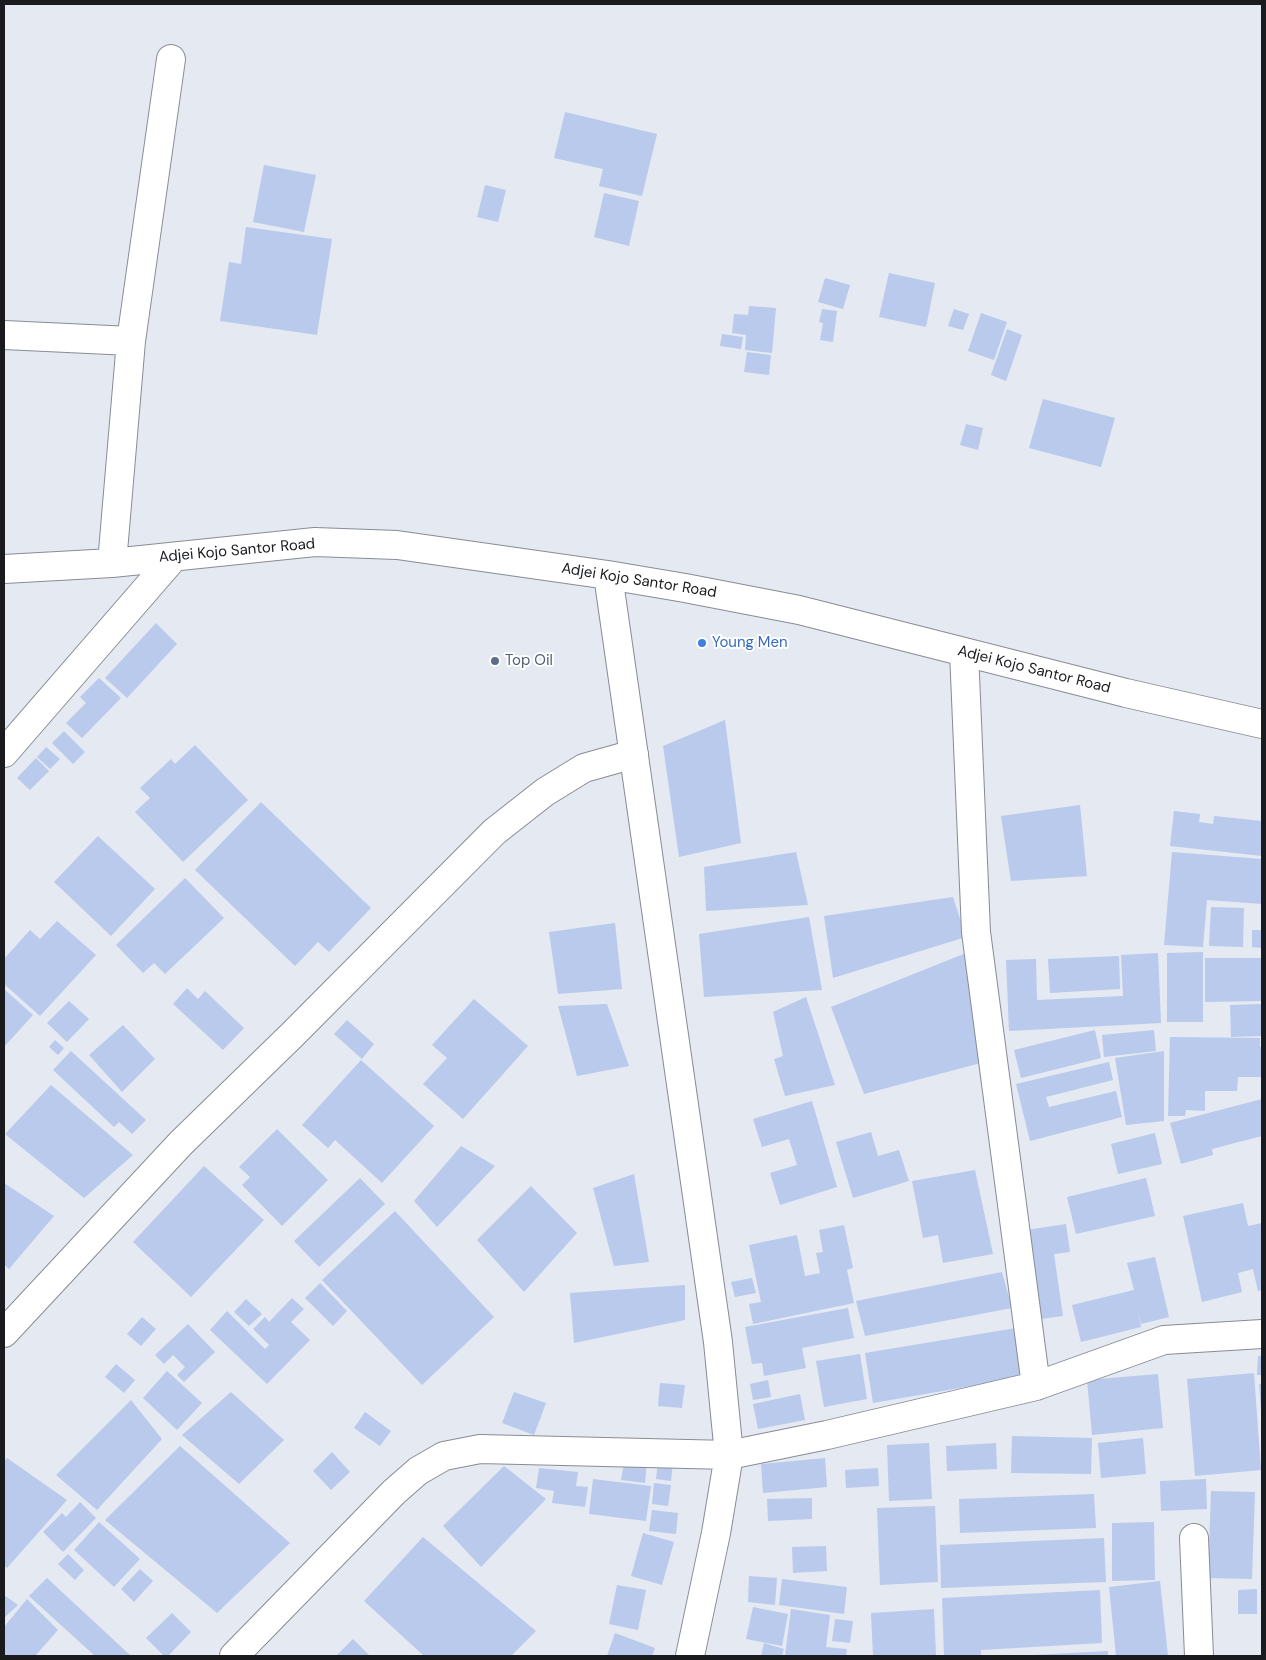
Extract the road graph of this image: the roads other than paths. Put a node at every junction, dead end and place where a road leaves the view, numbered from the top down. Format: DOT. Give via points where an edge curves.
graph roads {
  1 [pos="171,59"];
  2 [pos="4,334"];
  3 [pos="131,341"];
  4 [pos="174,557"];
  5 [pos="112,563"];
  6 [pos="4,569"];
  7 [pos="608,575"];
  8 [pos="964,652"];
  9 [pos="1262,724"];
  10 [pos="4,753"];
  11 [pos="634,754"];
  12 [pos="4,1334"];
  13 [pos="1262,1334"];
  14 [pos="1036,1386"];
  15 [pos="729,1455"];
  16 [pos="1194,1538"];
  17 [pos="234,1656"];
  18 [pos="690,1656"];
  19 [pos="1198,1656"];
  1 -- 3 [label="street"];
  2 -- 3 [label="street"];
  3 -- 5 [label="street"];
  4 -- 5 [label="street, Adjei Kojo Santor Road"];
  4 -- 7 [label="street, Adjei Kojo Santor Road" via="315,542 397,546"];
  4 -- 10 [label="street"];
  5 -- 6 [label="street, Adjei Kojo Santor Road"];
  7 -- 8 [label="street, Adjei Kojo Santor Road" via="799,610"];
  7 -- 11 [label="street"];
  8 -- 9 [label="street, Adjei Kojo Santor Road"];
  8 -- 14 [label="street" via="976,932"];
  11 -- 12 [label="street" via="584,768 545,792 494,832 181,1143"];
  11 -- 15 [label="street" via="718,1342"];
  13 -- 14 [label="street" via="1164,1340"];
  14 -- 15 [label="street"];
  15 -- 17 [label="street" via="480,1449 444,1456 418,1471 394,1492"];
  15 -- 18 [label="street"];
  16 -- 19 [label="street"];
}
